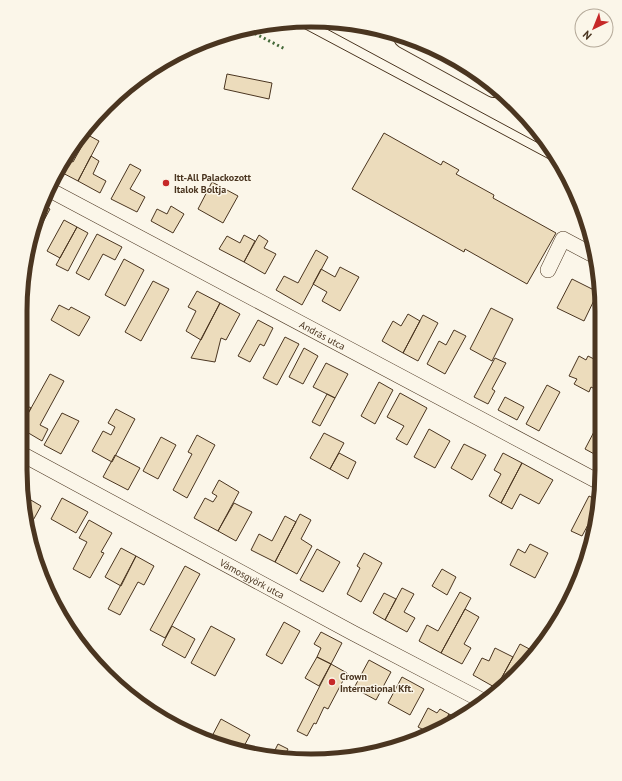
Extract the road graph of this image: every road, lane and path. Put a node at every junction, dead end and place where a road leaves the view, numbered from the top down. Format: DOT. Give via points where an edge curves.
graph roads {
  1 [pos="53,192"];
  2 [pos="589,253"];
  3 [pos="548,270"];
  4 [pos="27,457"];
  5 [pos="594,480"];
  6 [pos="479,699"];
  1 -- 5 [label="street, András utca"];
  2 -- 3 [label="street" via="563,239"];
  4 -- 6 [label="street, Vámosgyörk utca"];
}
